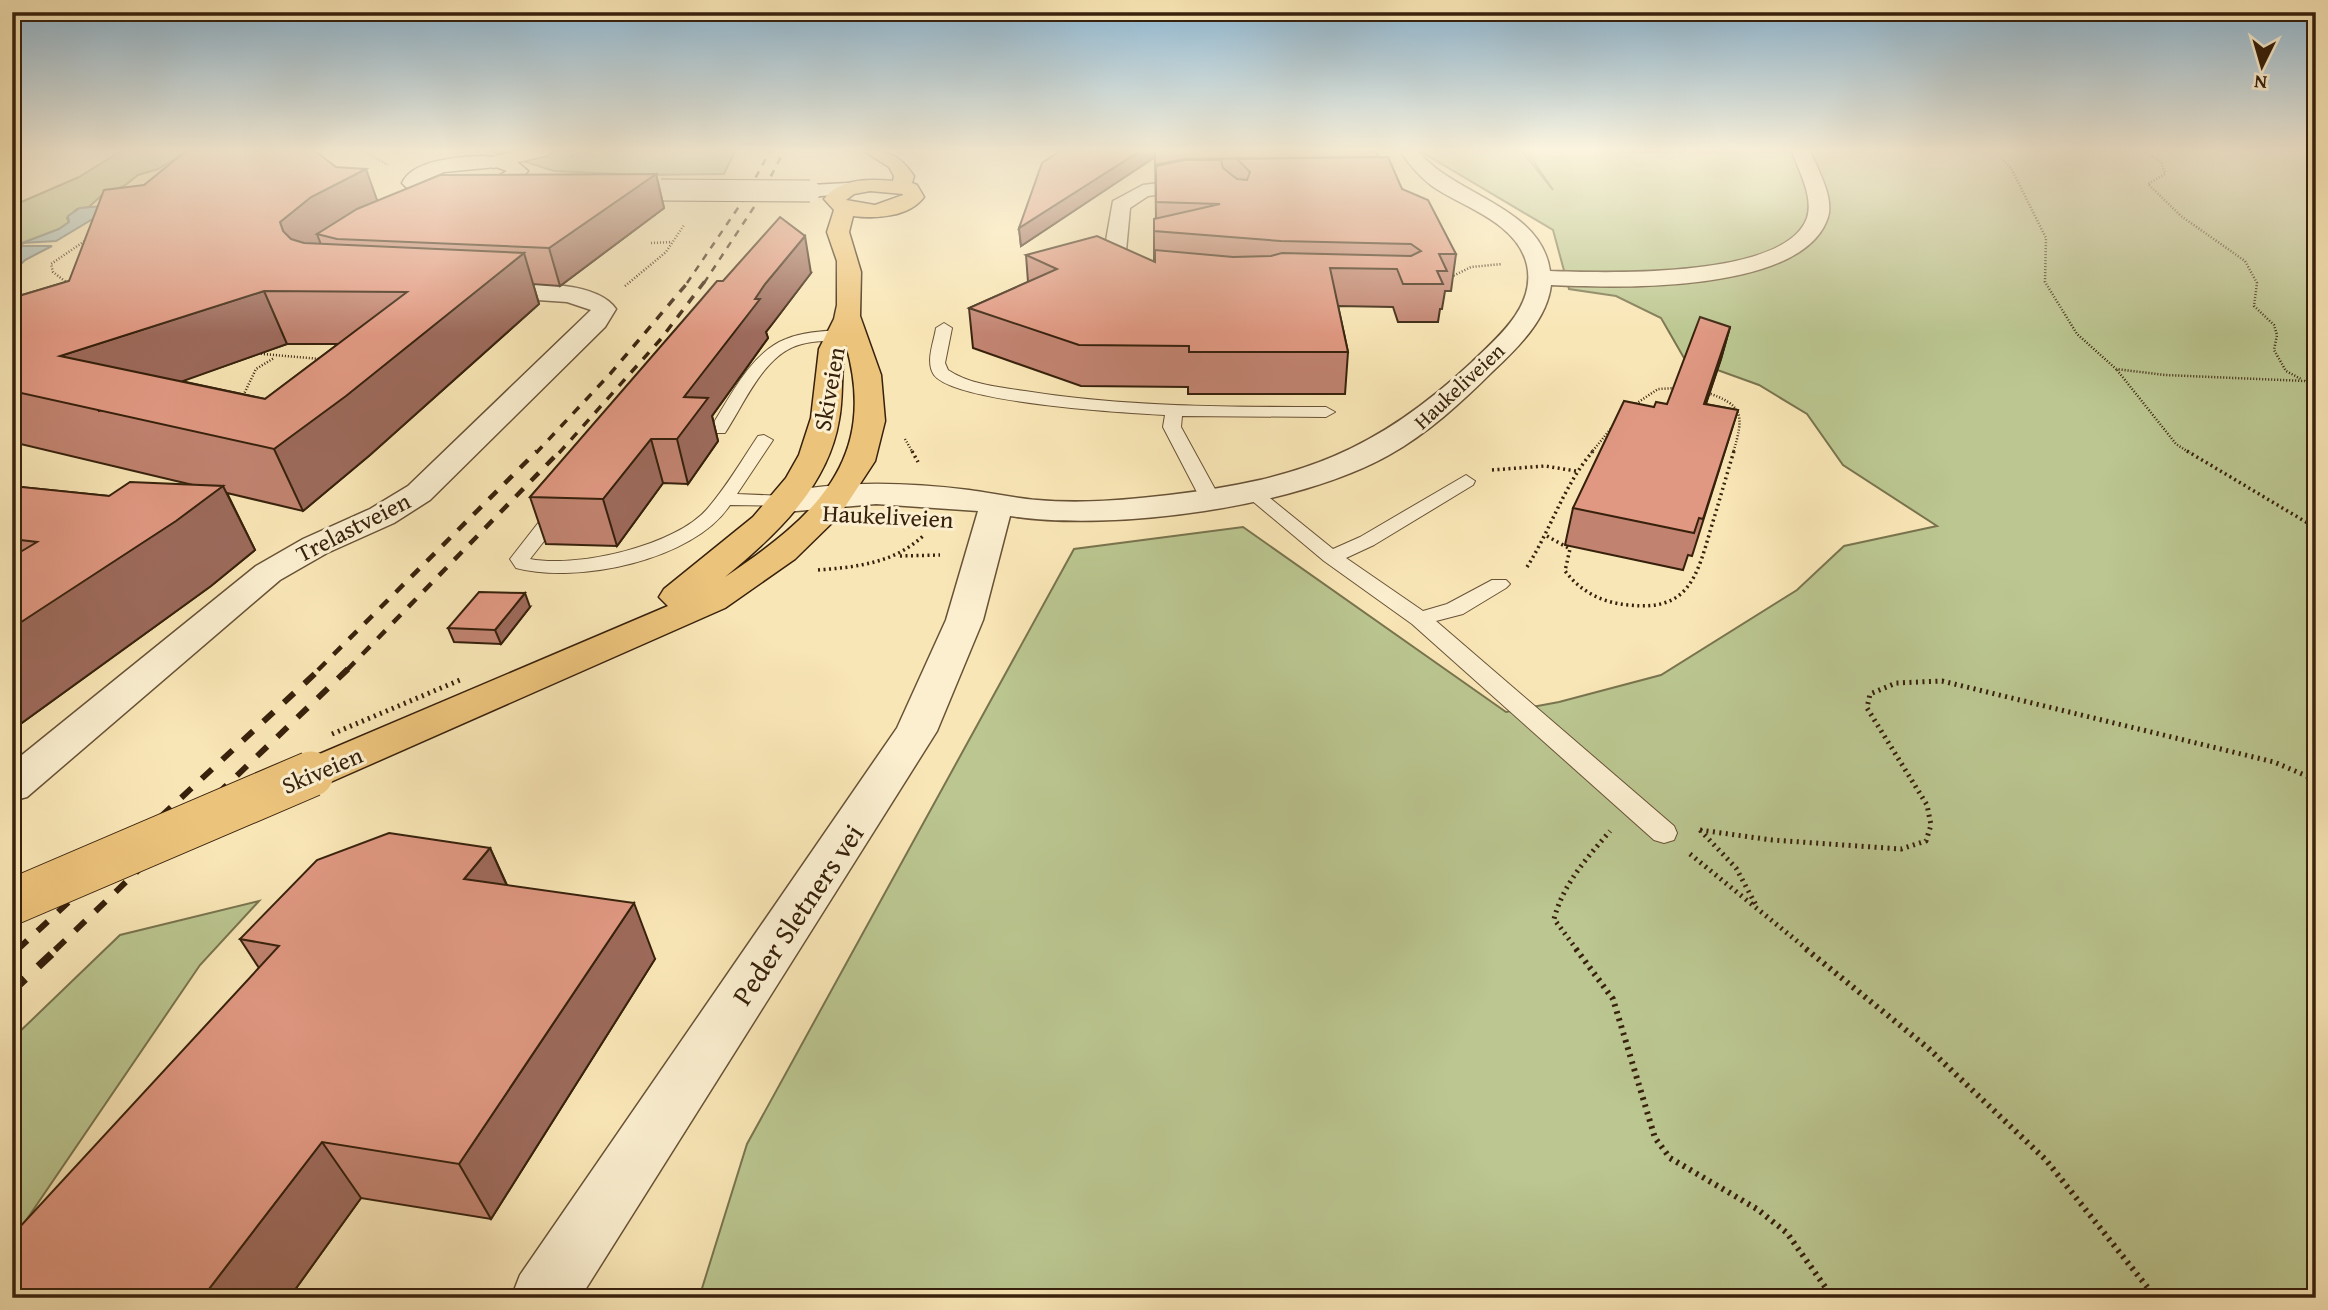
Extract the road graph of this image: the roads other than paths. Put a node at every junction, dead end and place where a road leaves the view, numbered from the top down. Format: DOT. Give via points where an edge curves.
graph roads {
  1 [pos="841,212"];
  2 [pos="884,212"];
  3 [pos="1118,212"];
  4 [pos="1486,212"];
  5 [pos="1816,212"];
  6 [pos="846,245"];
  7 [pos="1539,276"];
  8 [pos="1175,280"];
  9 [pos="460,290"];
  10 [pos="944,328"];
  11 [pos="847,329"];
  12 [pos="1174,411"];
  13 [pos="1326,412"];
  14 [pos="719,429"];
  15 [pos="764,440"];
  16 [pos="1466,481"];
  17 [pos="571,494"];
  18 [pos="1253,494"];
  19 [pos="725,499"];
  20 [pos="1211,500"];
  21 [pos="785,502"];
  22 [pos="829,505"];
  23 [pos="1009,510"];
  24 [pos="1331,557"];
  25 [pos="1499,584"];
  26 [pos="1420,619"];
  27 [pos="631,634"];
  28 [pos="12,786"];
  29 [pos="1664,833"];
  30 [pos="12,902"];
  31 [pos="543,1298"];
  1 -- 6 [label="main road, Skiveien" via="838,232"];
  2 -- 6 [label="main road"];
  3 -- 8 [label="street" via="1118,257 1144,273"];
  4 -- 7 [label="street" via="1520,236 1538,263"];
  5 -- 7 [label="street" via="1808,234 1777,255 1731,269 1614,280"];
  6 -- 11 [label="main road, Skiveien"];
  7 -- 18 [label="street, Haukeliveien" via="1527,319 1461,390 1416,428 1357,461"];
  9 -- 28 [label="street, Trelastveien" via="559,295 593,300 604,309 596,322 419,493 382,516 284,562 257,581"];
  10 -- 12 [label="lane" via="938,368 956,381 1044,400"];
  11 -- 14 [label="lane" via="781,346"];
  11 -- 21 [label="main road, Skiveien" via="832,348 820,442"];
  11 -- 22 [label="main road, Skiveien" via="862,344 868,435 858,464"];
  12 -- 13 [label="lane"];
  12 -- 20 [label="lane" via="1172,427"];
  15 -- 19 [label="lane"];
  16 -- 24 [label="lane" via="1367,541"];
  17 -- 19 [label="lane" via="527,548 520,559 523,564 548,568 615,561 694,529"];
  18 -- 20 [label="street, Haukeliveien"];
  18 -- 24 [label="lane"];
  19 -- 21 [label="lane"];
  20 -- 23 [label="street, Haukeliveien" via="1123,508"];
  21 -- 22 [label="street, Haukeliveien"];
  21 -- 27 [label="main road, Skiveien" via="727,558"];
  22 -- 23 [label="street, Haukeliveien" via="930,522"];
  22 -- 27 [label="main road, Skiveien" via="740,584"];
  23 -- 31 [label="street, Peder Sletners vei" via="986,554 958,643 916,731"];
  24 -- 26 [label="lane"];
  25 -- 26 [label="lane" via="1455,609"];
  26 -- 29 [label="lane"];
  27 -- 30 [label="main road, Skiveien, bridge" via="526,684"];
}
